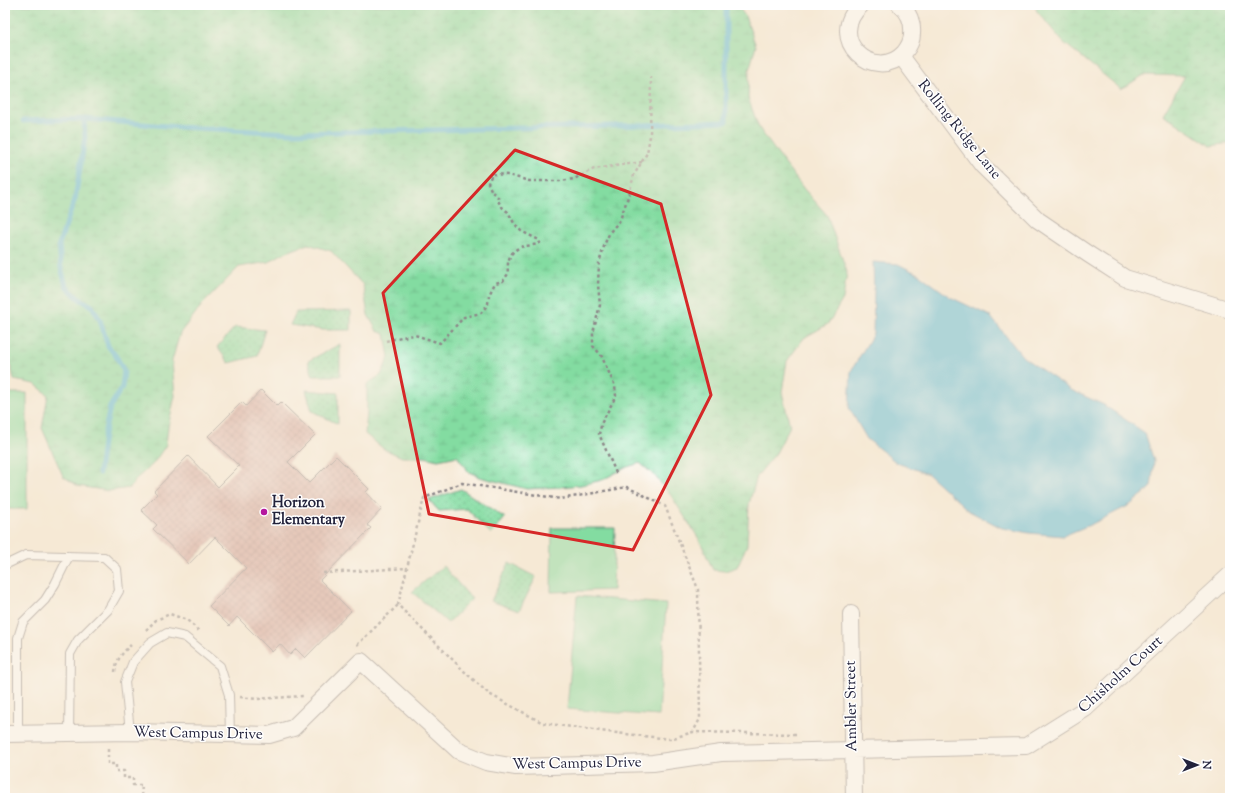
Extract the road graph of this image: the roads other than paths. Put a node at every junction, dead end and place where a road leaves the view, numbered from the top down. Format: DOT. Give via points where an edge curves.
graph roads {
  1 [pos="861,5"];
  2 [pos="900,5"];
  3 [pos="901,56"];
  4 [pos="1230,310"];
  5 [pos="69,556"];
  6 [pos="5,566"];
  7 [pos="1230,575"];
  8 [pos="851,614"];
  9 [pos="130,732"];
  10 [pos="11,734"];
  11 [pos="69,734"];
  12 [pos="230,735"];
  13 [pos="853,749"];
  14 [pos="854,798"];
  1 -- 3 [label="street" via="850,19 848,30 854,50 871,62 891,62"];
  2 -- 3 [label="street" via="910,17 913,27 908,48"];
  3 -- 4 [label="street, Rolling Ridge Lane" via="982,165 1038,220 1125,278"];
  5 -- 6 [label="lane" via="26,554"];
  5 -- 10 [label="lane" via="45,600 24,622 18,638"];
  5 -- 11 [label="lane" via="104,557 118,569 119,591 108,610 78,640 70,654"];
  7 -- 13 [label="street, Chisholm Court" via="1085,709 1026,746"];
  8 -- 13 [label="street, Ambler Street"];
  9 -- 11 [label="street, West Campus Drive"];
  9 -- 12 [label="street, West Campus Drive"];
  9 -- 12 [label="lane" via="125,682 133,662 150,643 167,633 185,637 220,666 229,694"];
  10 -- 11 [label="street, West Campus Drive"];
  12 -- 13 [label="street, West Campus Drive" via="269,735 293,728 361,661 459,751 486,762 516,766 653,763 721,753"];
  13 -- 14 [label="street, Ambler Street"];
}
